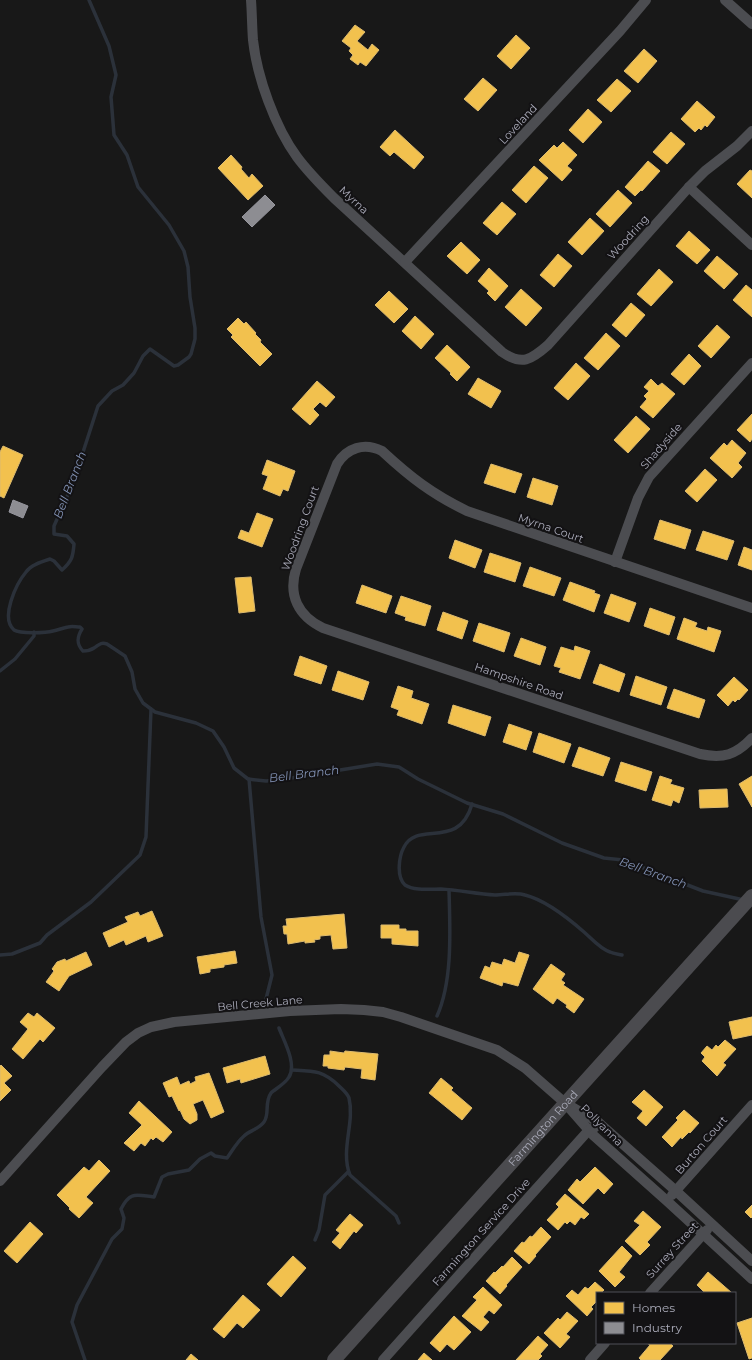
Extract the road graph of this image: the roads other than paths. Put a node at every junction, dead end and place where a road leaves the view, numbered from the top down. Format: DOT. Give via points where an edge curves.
graph roads {
  1 [pos="251,0"];
  2 [pos="646,0"];
  3 [pos="725,0"];
  4 [pos="752,24"];
  5 [pos="752,131"];
  6 [pos="689,187"];
  7 [pos="752,245"];
  8 [pos="405,262"];
  9 [pos="524,360"];
  10 [pos="752,363"];
  11 [pos="357,447"];
  12 [pos="614,562"];
  13 [pos="752,608"];
  14 [pos="358,639"];
  15 [pos="752,738"];
  16 [pos="752,896"];
  17 [pos="565,1103"];
  18 [pos="752,1105"];
  19 [pos="599,1123"];
  20 [pos="588,1131"];
  21 [pos="0,1181"];
  22 [pos="676,1191"];
  23 [pos="667,1200"];
  24 [pos="712,1224"];
  25 [pos="703,1234"];
  26 [pos="752,1260"];
  27 [pos="752,1279"];
  28 [pos="651,1292"];
  29 [pos="604,1344"];
  30 [pos="334,1360"];
  31 [pos="382,1360"];
  32 [pos="590,1360"];
  1 -- 8 [label="street, Myrna" via="253,41 258,64 271,106 284,135 313,176"];
  2 -- 8 [label="street, Loveland"];
  3 -- 4 [label="street"];
  5 -- 6 [label="street, Woodring"];
  6 -- 7 [label="street"];
  6 -- 9 [label="street, Woodring" via="548,345 538,354"];
  8 -- 9 [label="street, Myrna" via="502,352 512,358"];
  10 -- 12 [label="street, Shadyside" via="650,477 638,498"];
  11 -- 12 [label="street, Myrna Court" via="370,446 382,451 422,486 467,511"];
  11 -- 14 [label="street, Woodring Court" via="345,453 337,464 296,569 293,584 295,598 306,617 323,628"];
  12 -- 13 [label="street, Myrna Court"];
  14 -- 15 [label="street, Hampshire Road" via="700,754 720,756 745,746"];
  16 -- 17 [label="main road, Farmington Road"];
  17 -- 19 [label="street, Pollyanna"];
  17 -- 20 [label="street, Pollyanna"];
  17 -- 21 [label="street, Bell Creek Lane" via="525,1068 497,1050 383,1012 341,1009 290,1011 174,1022 151,1027 126,1042"];
  17 -- 30 [label="main road, Farmington Road"];
  18 -- 22 [label="street, Burton Court"];
  19 -- 20 [label="street, Farmington Service Drive"];
  19 -- 22 [label="street, Pollyanna"];
  20 -- 23 [label="street, Pollyanna"];
  20 -- 31 [label="street, Farmington Service Drive"];
  22 -- 23 [label="street, Burton Court"];
  22 -- 24 [label="street, Pollyanna"];
  23 -- 25 [label="street, Pollyanna"];
  24 -- 25 [label="street, Surrey Street"];
  24 -- 26 [label="street, Pollyanna"];
  25 -- 27 [label="street, Pollyanna"];
  25 -- 28 [label="street, Surrey Street"];
  29 -- 32 [label="street"];
}
